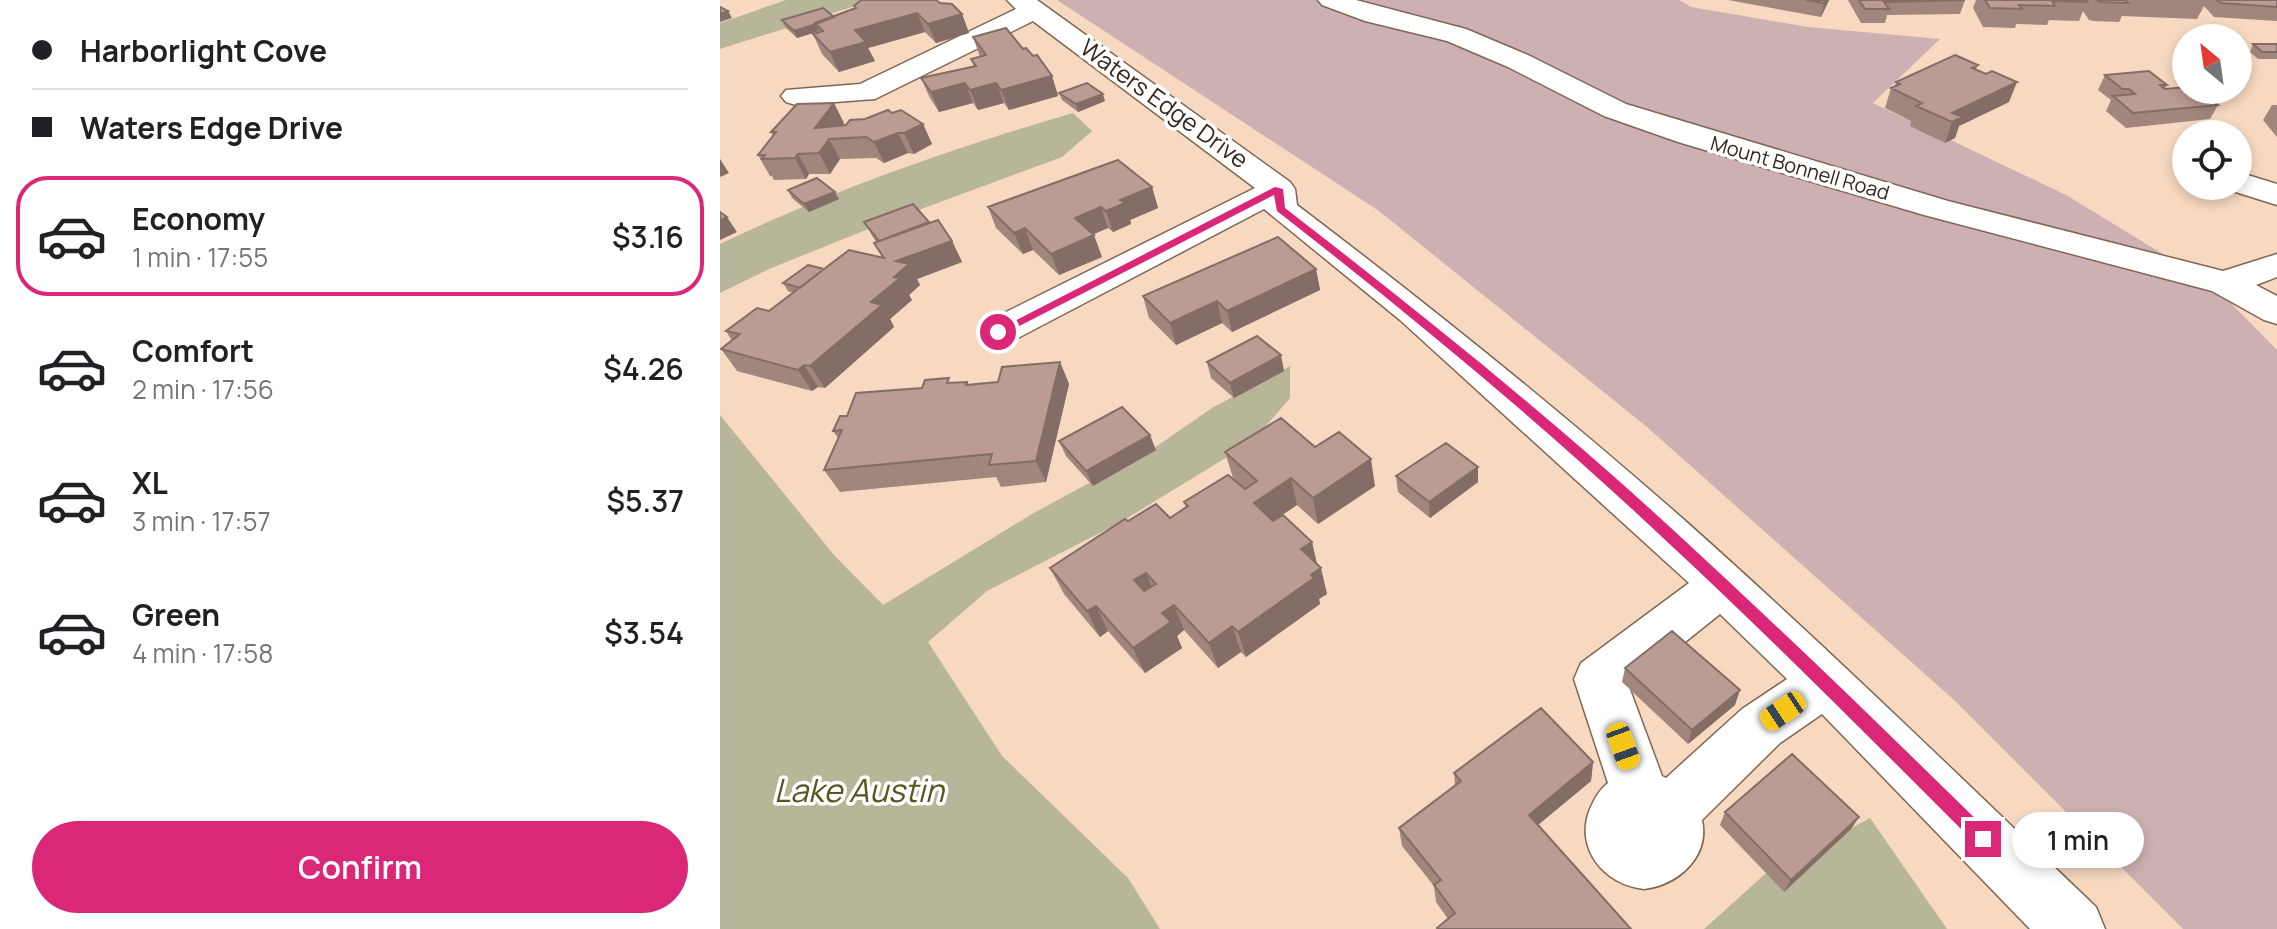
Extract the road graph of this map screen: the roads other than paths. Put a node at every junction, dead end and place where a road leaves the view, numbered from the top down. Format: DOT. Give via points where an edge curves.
graph roads {
  1 [pos="1331,0"];
  2 [pos="1027,5"];
  3 [pos="796,96"];
  4 [pos="2252,187"];
  5 [pos="1278,189"];
  6 [pos="2277,195"];
  7 [pos="2277,265"];
  8 [pos="2225,283"];
  9 [pos="2277,312"];
  10 [pos="998,332"];
  11 [pos="1721,586"];
  12 [pos="1825,682"];
  13 [pos="2074,929"];
  1 -- 8 [label="street, Mount Bonnell Road" via="1456,35 1615,110 1689,135 1936,208"];
  2 -- 3 [label="street" via="865,93"];
  2 -- 5 [label="street, Waters Edge Drive"];
  4 -- 6 [label="street"];
  5 -- 10 [label="street"];
  5 -- 11 [label="street, Waters Edge Drive" via="1281,209 1425,322"];
  7 -- 8 [label="street"];
  8 -- 9 [label="street, Mount Bonnell Road"];
  11 -- 12 [label="street, Waters Edge Drive"];
  11 -- 12 [label="street" via="1600,679 1656,806"];
  12 -- 13 [label="street, Waters Edge Drive"];
}
